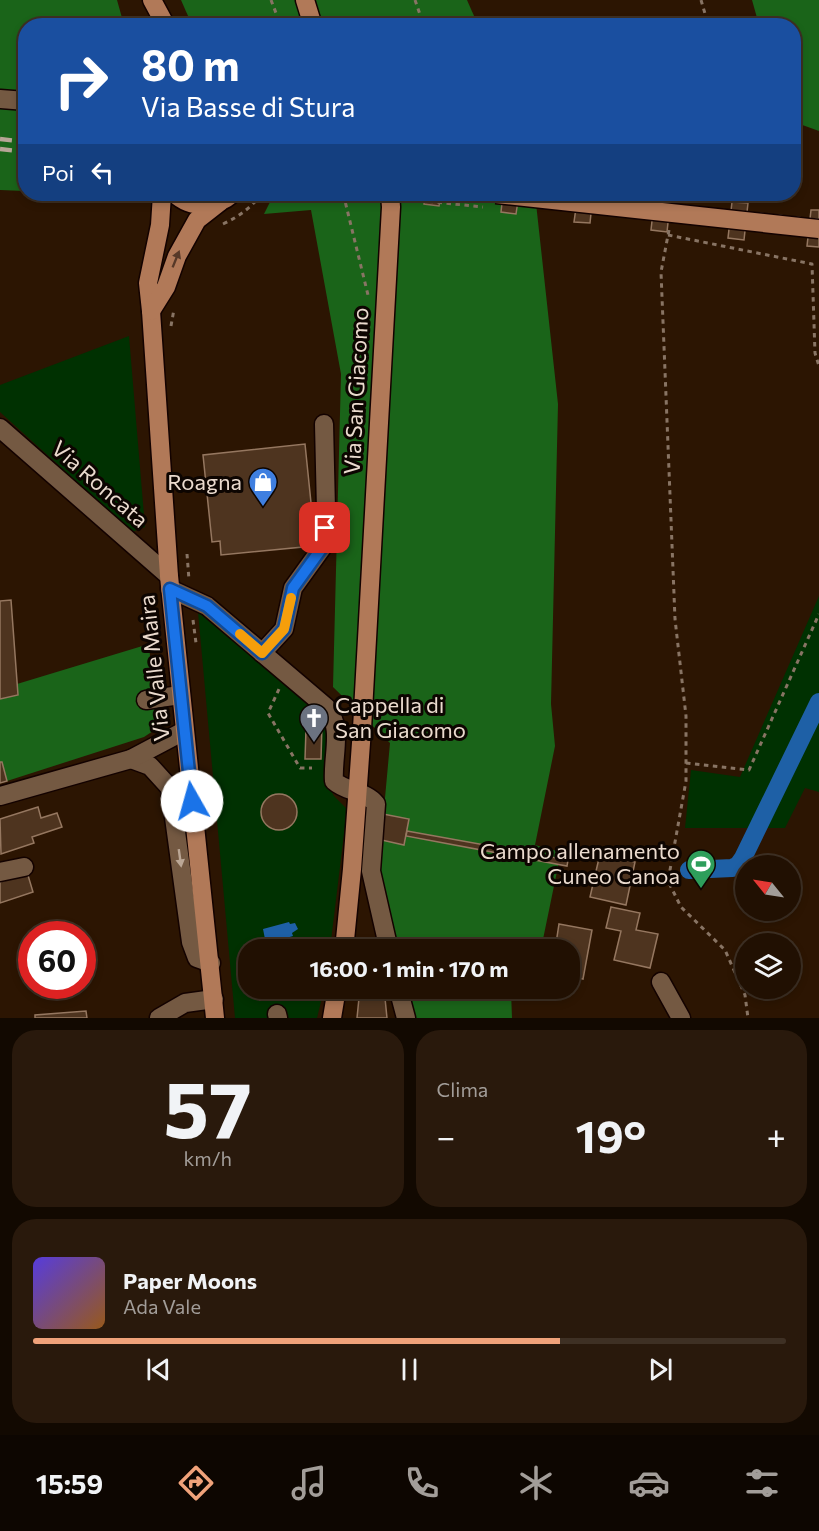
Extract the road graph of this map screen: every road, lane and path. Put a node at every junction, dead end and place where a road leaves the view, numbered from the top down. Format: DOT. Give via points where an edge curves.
graph roads {
  1 [pos="271,0"];
  2 [pos="305,0"];
  3 [pos="415,0"];
  4 [pos="701,0"];
  5 [pos="154,3"];
  6 [pos="156,18"];
  7 [pos="162,18"];
  8 [pos="278,18"];
  9 [pos="311,18"];
  10 [pos="421,18"];
  11 [pos="707,18"];
  12 [pos="0,99"];
  13 [pos="18,101"];
  14 [pos="162,201"];
  15 [pos="186,201"];
  16 [pos="217,201"];
  17 [pos="222,201"];
  18 [pos="256,201"];
  19 [pos="345,201"];
  20 [pos="391,201"];
  21 [pos="561,201"];
  22 [pos="669,225"];
  23 [pos="219,226"];
  24 [pos="819,229"];
  25 [pos="668,236"];
  26 [pos="369,299"];
  27 [pos="175,300"];
  28 [pos="151,311"];
  29 [pos="171,333"];
  30 [pos="819,366"];
  31 [pos="324,424"];
  32 [pos="0,428"];
  33 [pos="186,544"];
  34 [pos="169,582"];
  35 [pos="191,597"];
  36 [pos="819,614"];
  37 [pos="194,627"];
  38 [pos="262,653"];
  39 [pos="286,673"];
  40 [pos="180,695"];
  41 [pos="146,700"];
  42 [pos="184,731"];
  43 [pos="131,759"];
  44 [pos="686,763"];
  45 [pos="312,768"];
  46 [pos="358,793"];
  47 [pos="0,796"];
  48 [pos="24,867"];
  49 [pos="0,872"];
  50 [pos="345,939"];
  51 [pos="386,939"];
  52 [pos="211,963"];
  53 [pos="661,982"];
  54 [pos="214,999"];
  55 [pos="335,999"];
  56 [pos="401,999"];
  57 [pos="159,1018"];
  58 [pos="216,1018"];
  59 [pos="332,1018"];
  60 [pos="406,1018"];
  61 [pos="681,1018"];
  62 [pos="748,1018"];
  1 -- 8 [label="path"];
  2 -- 9 [label="main road"];
  3 -- 10 [label="path"];
  4 -- 11 [label="path"];
  5 -- 6 [label="main road"];
  5 -- 7 [label="main road"];
  12 -- 13 [label="street"];
  14 -- 28 [label="main road, Via Valle Maira" via="148,283"];
  15 -- 16 [label="main road" via="206,205"];
  28 -- 17 [label="main road, one-way" via="166,288 177,256 197,220"];
  18 -- 23 [label="path" via="239,217"];
  19 -- 26 [label="path"];
  20 -- 46 [label="main road, Via San Giacomo"];
  21 -- 24 [label="main road, bridge"];
  22 -- 25 [label="path"];
  25 -- 30 [label="path" via="812,264 815,353"];
  25 -- 44 [label="path" via="661,272 675,619 686,716"];
  27 -- 29 [label="path"];
  28 -- 34 [label="main road, Via Valle Maira"];
  31 -- 38 [label="street" via="324,545 293,588 284,629"];
  32 -- 34 [label="street, Via Roncata"];
  33 -- 35 [label="path"];
  34 -- 35 [label="street"];
  34 -- 40 [label="main road, Via Valle Maira"];
  35 -- 37 [label="path"];
  35 -- 38 [label="street"];
  36 -- 44 [label="path" via="749,770"];
  38 -- 39 [label="street"];
  39 -- 45 [label="path" via="268,713 300,768"];
  39 -- 46 [label="street" via="334,715 334,781"];
  40 -- 41 [label="street"];
  40 -- 42 [label="main road, Via Valle Maira"];
  42 -- 43 [label="street"];
  42 -- 52 [label="main road, Via Valle Maira"];
  43 -- 47 [label="street"];
  43 -- 52 [label="street, one-way" via="150,766 170,788 191,942 197,958"];
  44 -- 62 [label="path" via="668,881 681,907 725,950 745,995"];
  46 -- 50 [label="main road, Via San Giacomo"];
  46 -- 51 [label="street" via="376,804 371,871"];
  48 -- 49 [label="street"];
  52 -- 54 [label="main road, Via Valle Maira"];
  53 -- 61 [label="street"];
  54 -- 57 [label="street" via="185,1003"];
  54 -- 58 [label="main road, Via Valle Maira"];
  55 -- 59 [label="main road"];
  56 -- 60 [label="street"];
}
